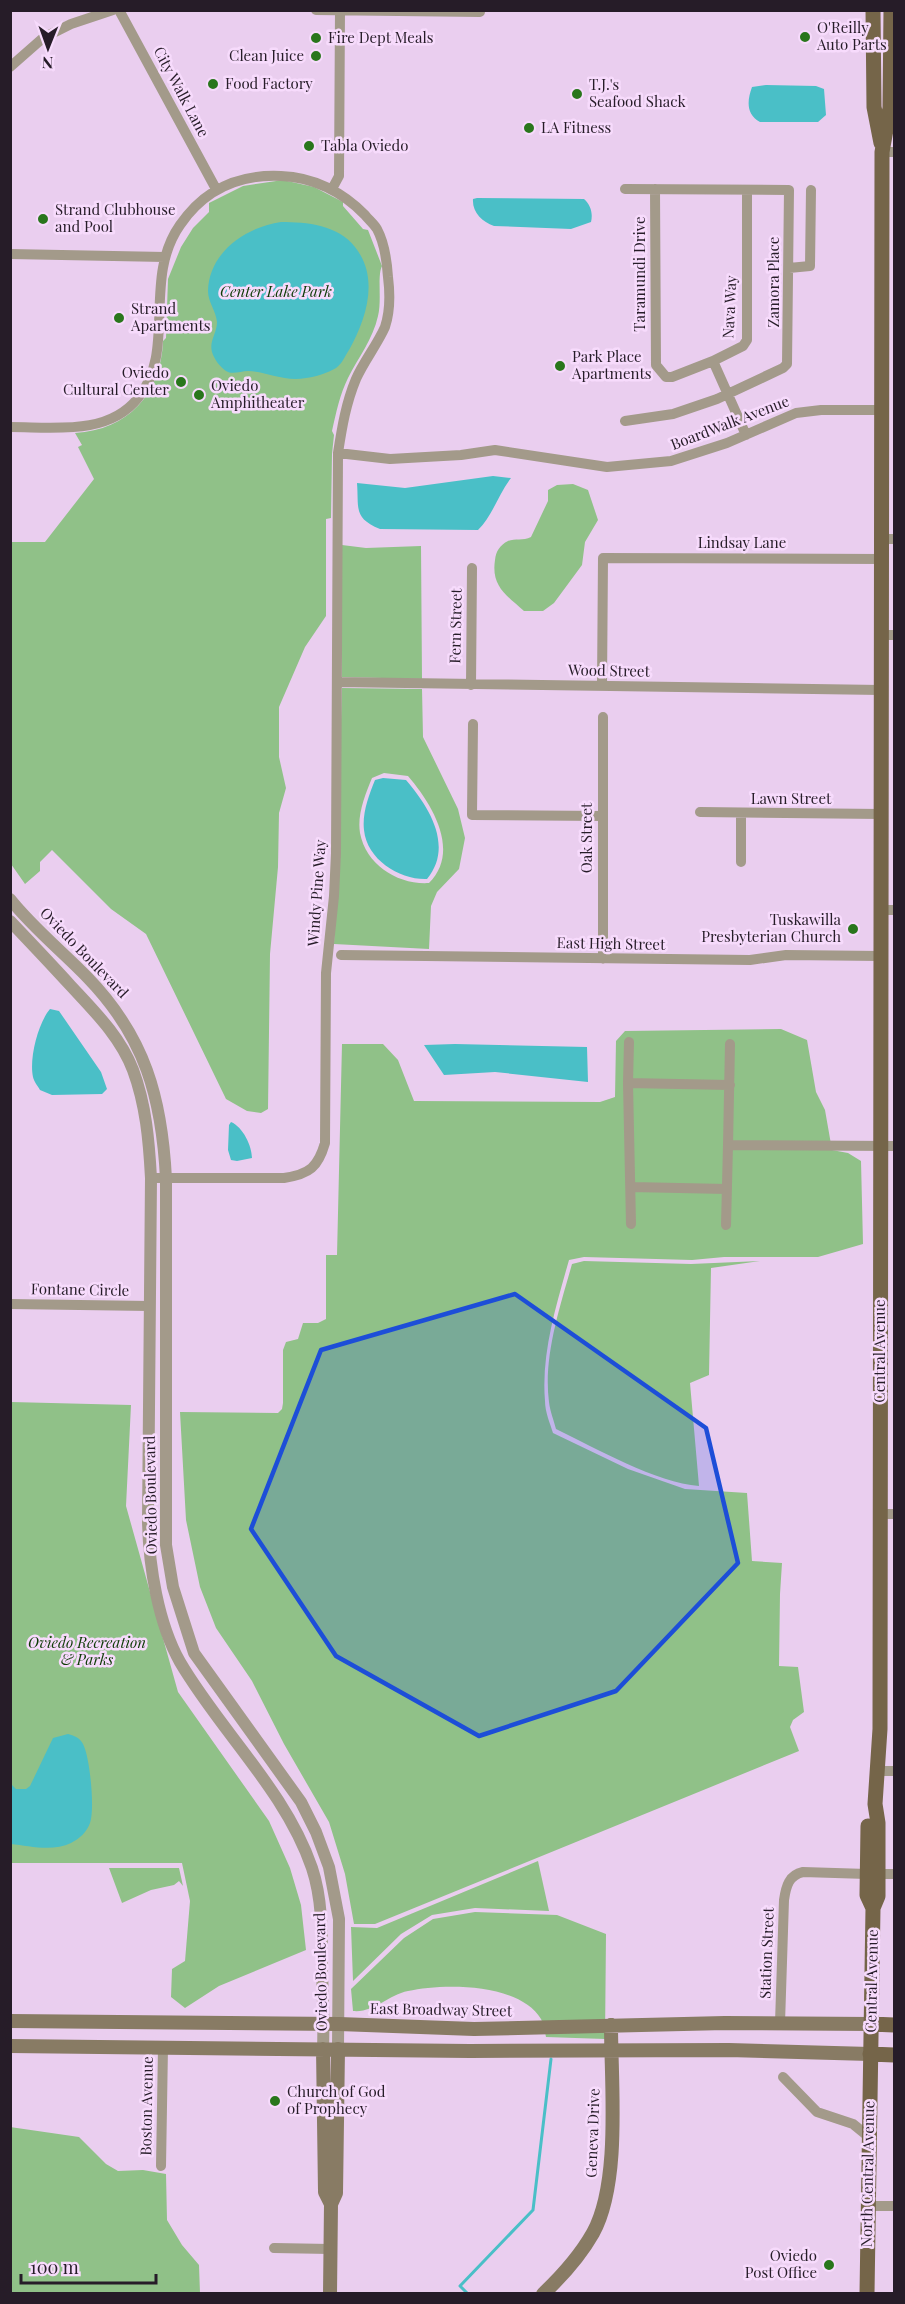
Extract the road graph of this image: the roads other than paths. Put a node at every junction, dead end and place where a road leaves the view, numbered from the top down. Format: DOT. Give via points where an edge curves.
graph roads {
  1 [pos="112,10"];
  2 [pos="120,10"];
  3 [pos="316,10"];
  4 [pos="873,10"];
  5 [pos="891,10"];
  6 [pos="340,11"];
  7 [pos="480,12"];
  8 [pos="10,67"];
  9 [pos="888,152"];
  10 [pos="216,189"];
  11 [pos="332,189"];
  12 [pos="625,189"];
  13 [pos="655,189"];
  14 [pos="747,190"];
  15 [pos="811,190"];
  16 [pos="10,254"];
  17 [pos="165,257"];
  18 [pos="789,268"];
  19 [pos="713,361"];
  20 [pos="727,394"];
  21 [pos="882,410"];
  22 [pos="625,421"];
  23 [pos="10,427"];
  24 [pos="746,435"];
  25 [pos="338,453"];
  26 [pos="888,539"];
  27 [pos="882,559"];
  28 [pos="472,568"];
  29 [pos="888,635"];
  30 [pos="337,682"];
  31 [pos="471,685"];
  32 [pos="602,686"];
  33 [pos="881,690"];
  34 [pos="603,717"];
  35 [pos="472,724"];
  36 [pos="700,812"];
  37 [pos="741,813"];
  38 [pos="881,814"];
  39 [pos="602,816"];
  40 [pos="741,862"];
  41 [pos="10,899"];
  42 [pos="885,906"];
  43 [pos="15,913"];
  44 [pos="10,921"];
  45 [pos="341,955"];
  46 [pos="880,956"];
  47 [pos="603,959"];
  48 [pos="629,1042"];
  49 [pos="730,1044"];
  50 [pos="628,1083"];
  51 [pos="730,1085"];
  52 [pos="728,1145"];
  53 [pos="887,1146"];
  54 [pos="151,1178"];
  55 [pos="166,1179"];
  56 [pos="631,1187"];
  57 [pos="727,1189"];
  58 [pos="632,1224"];
  59 [pos="726,1225"];
  60 [pos="165,1279"];
  61 [pos="10,1304"];
  62 [pos="149,1306"];
  63 [pos="887,1514"];
  64 [pos="878,1771"];
  65 [pos="894,1771"];
  66 [pos="872,1874"];
  67 [pos="894,1874"];
  68 [pos="10,2021"];
  69 [pos="780,2023"];
  70 [pos="324,2024"];
  71 [pos="339,2024"];
  72 [pos="871,2024"];
  73 [pos="270,2025"];
  74 [pos="611,2025"];
  75 [pos="894,2025"];
  76 [pos="10,2046"];
  77 [pos="163,2047"];
  78 [pos="323,2049"];
  79 [pos="338,2049"];
  80 [pos="611,2050"];
  81 [pos="870,2054"];
  82 [pos="894,2055"];
  83 [pos="783,2077"];
  84 [pos="869,2137"];
  85 [pos="161,2166"];
  86 [pos="331,2204"];
  87 [pos="868,2206"];
  88 [pos="894,2206"];
  89 [pos="274,2248"];
  90 [pos="330,2249"];
  91 [pos="330,2294"];
  92 [pos="543,2294"];
  93 [pos="867,2294"];
  1 -- 8 [label="street" via="42,38"];
  2 -- 10 [label="street, City Walk Lane"];
  3 -- 6 [label="street"];
  4 -- 9 [label="main road" via="873,106"];
  5 -- 9 [label="main road"];
  6 -- 7 [label="street"];
  6 -- 11 [label="street" via="339,176"];
  9 -- 21 [label="main road, Central Avenue"];
  10 -- 11 [label="street, Windy Pine Way" via="271,175 313,181"];
  10 -- 17 [label="street" via="180,224"];
  11 -- 25 [label="street, Windy Pine Way" via="377,229 387,262 390,294 385,326 344,412"];
  12 -- 13 [label="street, Zamora Place"];
  13 -- 14 [label="street, Zamora Place"];
  13 -- 19 [label="street, Taramundi Drive" via="656,365 666,377 672,377"];
  14 -- 18 [label="street, Zamora Place" via="789,190"];
  14 -- 19 [label="street, Nava Way" via="747,340 743,346"];
  15 -- 18 [label="street" via="810,266"];
  16 -- 17 [label="street"];
  17 -- 23 [label="street" via="154,370 138,399 105,422 79,427"];
  18 -- 20 [label="street, Zamora Place" via="787,364"];
  19 -- 20 [label="street"];
  20 -- 22 [label="street, Zamora Place" via="673,414"];
  20 -- 24 [label="street"];
  21 -- 24 [label="street, BoardWalk Avenue" via="796,413"];
  21 -- 26 [label="main road, Central Avenue"];
  24 -- 25 [label="street, BoardWalk Avenue" via="671,461 607,467 495,450 390,459"];
  25 -- 30 [label="street, Windy Pine Way"];
  26 -- 27 [label="main road, Central Avenue"];
  27 -- 29 [label="main road, Central Avenue"];
  27 -- 32 [label="street, Lindsay Lane" via="603,558"];
  28 -- 31 [label="street, Fern Street"];
  29 -- 33 [label="main road, Central Avenue"];
  30 -- 31 [label="street, Wood Street"];
  30 -- 55 [label="street, Windy Pine Way" via="335,885 326,973 325,1143 321,1157 312,1169 284,1179"];
  31 -- 32 [label="street, Wood Street"];
  32 -- 33 [label="street, Wood Street"];
  33 -- 38 [label="main road, Central Avenue"];
  34 -- 39 [label="street, Oak Street"];
  35 -- 39 [label="street" via="472,815"];
  36 -- 37 [label="street, Lawn Street"];
  37 -- 38 [label="street, Lawn Street"];
  37 -- 40 [label="street"];
  38 -- 42 [label="main road, Central Avenue"];
  39 -- 47 [label="street, Oak Street"];
  41 -- 43 [label="street, Oviedo Boulevard"];
  42 -- 46 [label="main road, Central Avenue"];
  43 -- 55 [label="street, Oviedo Boulevard" via="90,980 117,1012 140,1049 161,1115"];
  44 -- 54 [label="street, Oviedo Boulevard" via="106,1024 125,1053 144,1107"];
  45 -- 47 [label="street, East High Street"];
  46 -- 47 [label="street, East High Street"];
  46 -- 53 [label="main road, Central Avenue"];
  48 -- 50 [label="street"];
  49 -- 51 [label="street"];
  50 -- 51 [label="street"];
  50 -- 56 [label="street"];
  51 -- 52 [label="street"];
  52 -- 53 [label="street"];
  52 -- 57 [label="street"];
  53 -- 63 [label="main road, Central Avenue"];
  54 -- 55 [label="street, Windy Pine Way"];
  54 -- 62 [label="street, Oviedo Boulevard"];
  55 -- 60 [label="street, Oviedo Boulevard"];
  56 -- 57 [label="street"];
  56 -- 58 [label="street"];
  57 -- 59 [label="street"];
  60 -- 62 [label="street"];
  60 -- 71 [label="street, Oviedo Boulevard" via="166,1545 173,1587 195,1653 302,1802 316,1832 329,1867 339,1919"];
  61 -- 62 [label="street, Fontane Circle"];
  62 -- 70 [label="street, Oviedo Boulevard" via="148,1522 160,1610 179,1660 290,1820 312,1869 322,1928"];
  63 -- 64 [label="main road, Central Avenue"];
  64 -- 65 [label="street"];
  64 -- 66 [label="main road, Central Avenue" via="878,1823"];
  66 -- 67 [label="street"];
  66 -- 69 [label="street, Station Street" via="804,1872 792,1877 787,1885"];
  66 -- 72 [label="main road, Central Avenue" via="878,1896 870,1901"];
  68 -- 73 [label="main road, East Broadway Street"];
  69 -- 72 [label="main road, East Broadway Street"];
  69 -- 74 [label="main road, East Broadway Street"];
  70 -- 71 [label="main road, East Broadway Street"];
  70 -- 73 [label="main road, East Broadway Street"];
  70 -- 78 [label="street, Oviedo Boulevard"];
  71 -- 74 [label="main road, East Broadway Street" via="474,2029"];
  71 -- 79 [label="street, Oviedo Boulevard"];
  72 -- 75 [label="main road"];
  72 -- 81 [label="main road, Central Avenue"];
  73 -- 77 [label="main road" via="256,2031 179,2031"];
  74 -- 80 [label="main road, Geneva Drive"];
  76 -- 77 [label="main road"];
  77 -- 78 [label="main road"];
  77 -- 85 [label="street, Boston Avenue"];
  78 -- 79 [label="main road"];
  78 -- 86 [label="main road, Oviedo Boulevard" via="325,2192"];
  79 -- 80 [label="main road"];
  79 -- 86 [label="main road, Oviedo Boulevard" via="336,2193"];
  80 -- 81 [label="main road"];
  80 -- 92 [label="main road, Geneva Drive" via="607,2198 592,2234"];
  81 -- 82 [label="main road"];
  81 -- 84 [label="main road, North Central Avenue"];
  83 -- 84 [label="street" via="817,2112 853,2124"];
  84 -- 87 [label="main road, North Central Avenue"];
  86 -- 90 [label="main road, Oviedo Boulevard"];
  87 -- 88 [label="street"];
  87 -- 93 [label="main road, North Central Avenue"];
  89 -- 90 [label="street"];
  90 -- 91 [label="main road, Oviedo Boulevard"];
}
